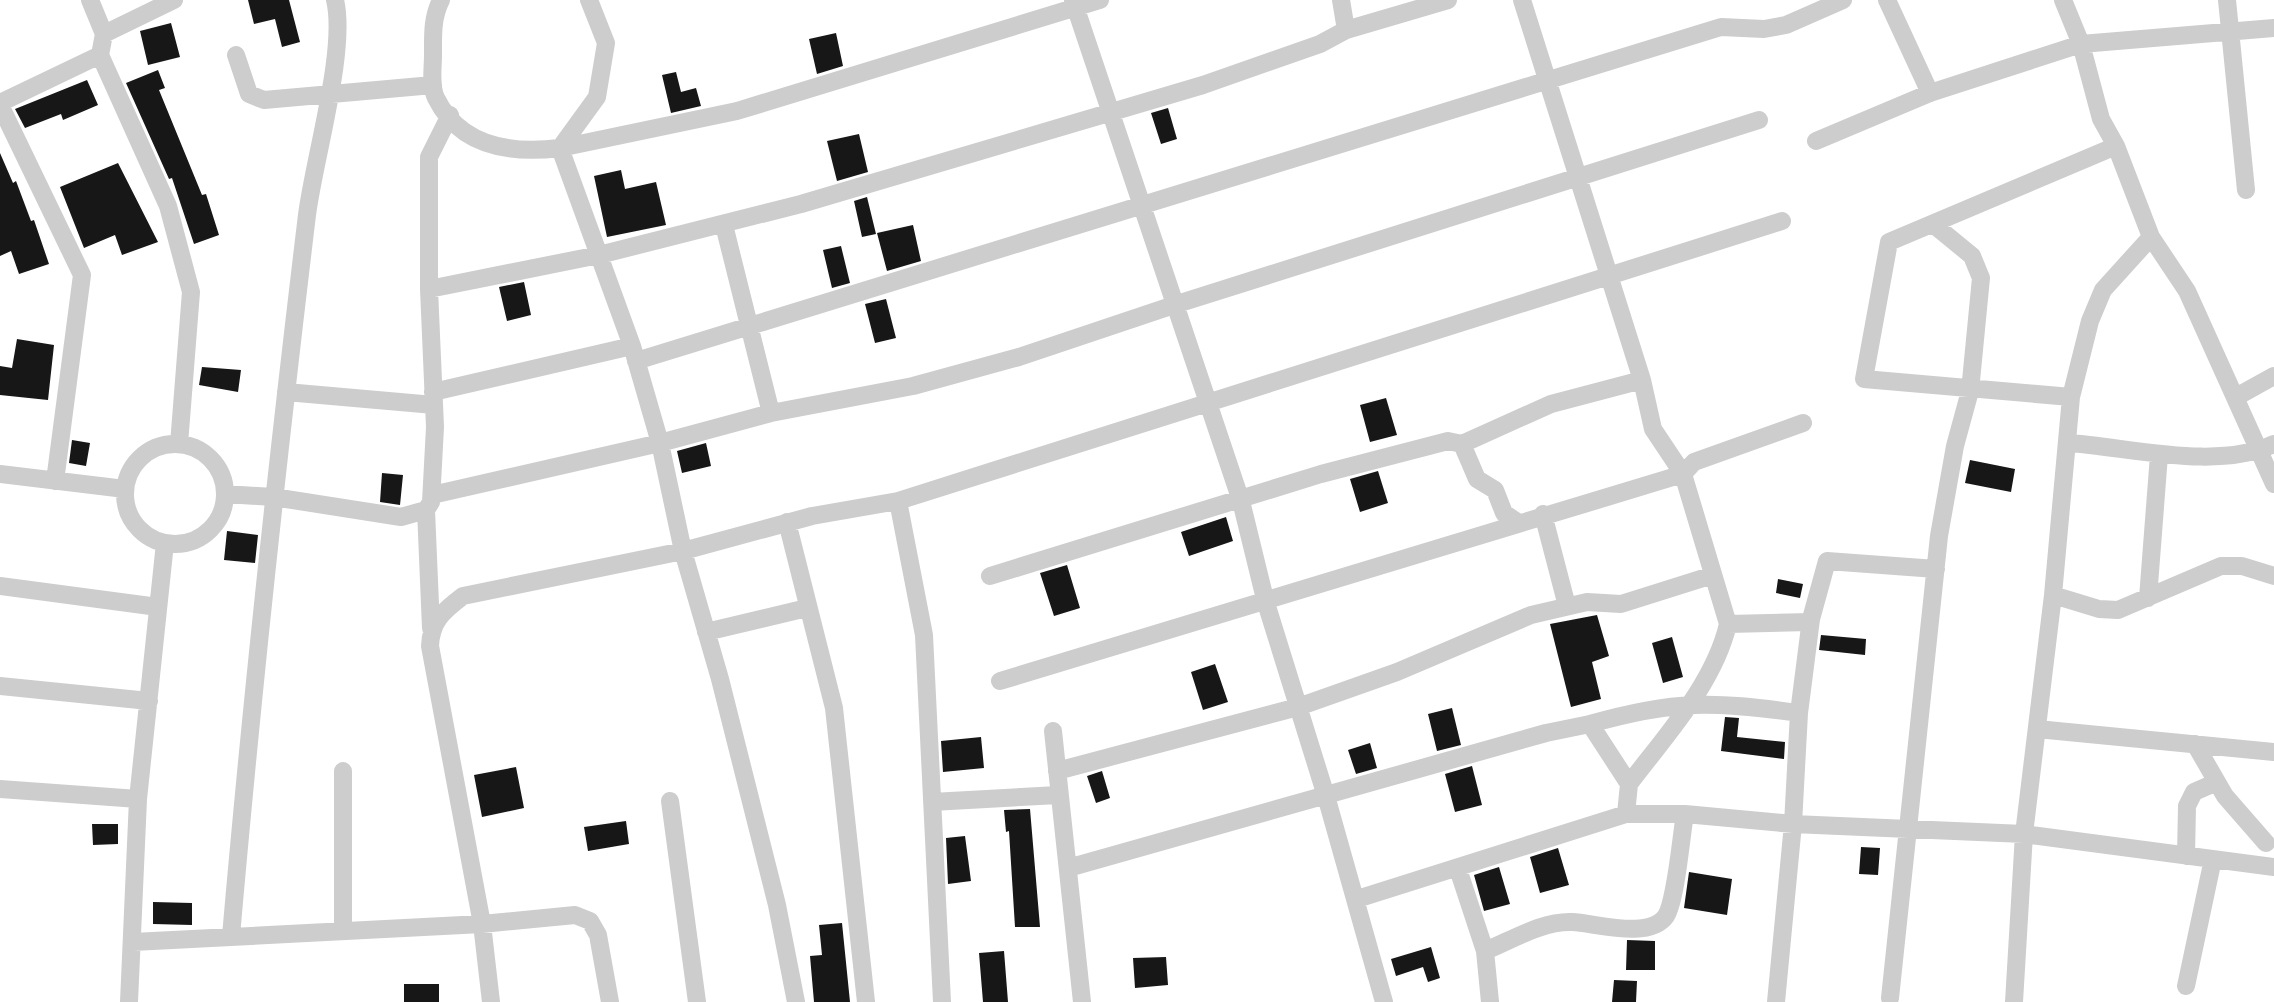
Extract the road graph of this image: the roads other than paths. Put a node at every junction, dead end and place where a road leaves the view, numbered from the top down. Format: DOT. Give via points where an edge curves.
graph roads {
  1 [pos="90,0"];
  2 [pos="174,0"];
  3 [pos="335,0"];
  4 [pos="441,0"];
  5 [pos="589,0"];
  6 [pos="1100,0"];
  7 [pos="1341,0"];
  8 [pos="1448,0"];
  9 [pos="1522,0"];
  10 [pos="1843,0"];
  11 [pos="1887,0"];
  12 [pos="2063,0"];
  13 [pos="2227,0"];
  14 [pos="1074,4"];
  15 [pos="2274,28"];
  16 [pos="1346,30"];
  17 [pos="2229,32"];
  18 [pos="104,34"];
  19 [pos="2081,44"];
  20 [pos="100,55"];
  21 [pos="236,55"];
  22 [pos="1547,82"];
  23 [pos="433,85"];
  24 [pos="329,92"];
  25 [pos="1930,93"];
  26 [pos="0,104"];
  27 [pos="1111,111"];
  28 [pos="450,115"];
  29 [pos="1759,120"];
  30 [pos="1816,141"];
  31 [pos="2116,146"];
  32 [pos="560,148"];
  33 [pos="1576,180"];
  34 [pos="2246,190"];
  35 [pos="1139,204"];
  36 [pos="1782,221"];
  37 [pos="1933,224"];
  38 [pos="724,225"];
  39 [pos="2151,237"];
  40 [pos="599,255"];
  41 [pos="1608,278"];
  42 [pos="429,289"];
  43 [pos="1177,304"];
  44 [pos="751,325"];
  45 [pos="634,354"];
  46 [pos="2274,376"];
  47 [pos="1642,380"];
  48 [pos="1970,391"];
  49 [pos="286,392"];
  50 [pos="2071,397"];
  51 [pos="2236,397"];
  52 [pos="433,399"];
  53 [pos="1210,403"];
  54 [pos="771,413"];
  55 [pos="1803,423"];
  56 [pos="660,443"];
  57 [pos="2069,443"];
  58 [pos="179,444"];
  59 [pos="1462,444"];
  60 [pos="2267,447"];
  61 [pos="2159,455"];
  62 [pos="0,474"];
  63 [pos="1683,474"];
  64 [pos="55,481"];
  65 [pos="2274,484"];
  66 [pos="125,489"];
  67 [pos="225,494"];
  68 [pos="273,497"];
  69 [pos="898,501"];
  70 [pos="1241,501"];
  71 [pos="429,502"];
  72 [pos="1543,514"];
  73 [pos="787,522"];
  74 [pos="1517,522"];
  75 [pos="165,543"];
  76 [pos="683,551"];
  77 [pos="1936,569"];
  78 [pos="1713,575"];
  79 [pos="990,576"];
  80 [pos="2274,576"];
  81 [pos="0,586"];
  82 [pos="2053,595"];
  83 [pos="2148,598"];
  84 [pos="1266,603"];
  85 [pos="1567,606"];
  86 [pos="158,607"];
  87 [pos="807,608"];
  88 [pos="1810,622"];
  89 [pos="1728,624"];
  90 [pos="431,628"];
  91 [pos="706,632"];
  92 [pos="1000,681"];
  93 [pos="0,686"];
  94 [pos="149,701"];
  95 [pos="1690,703"];
  96 [pos="1298,707"];
  97 [pos="1799,713"];
  98 [pos="1590,724"];
  99 [pos="2037,729"];
  100 [pos="1053,731"];
  101 [pos="2195,744"];
  102 [pos="2274,752"];
  103 [pos="343,771"];
  104 [pos="1057,771"];
  105 [pos="2217,782"];
  106 [pos="1629,784"];
  107 [pos="0,789"];
  108 [pos="1058,795"];
  109 [pos="1326,796"];
  110 [pos="138,799"];
  111 [pos="670,801"];
  112 [pos="932,802"];
  113 [pos="1626,814"];
  114 [pos="1685,814"];
  115 [pos="1793,824"];
  116 [pos="1910,829"];
  117 [pos="2024,834"];
  118 [pos="2270,840"];
  119 [pos="2186,856"];
  120 [pos="2213,859"];
  121 [pos="2245,863"];
  122 [pos="2274,867"];
  123 [pos="1068,868"];
  124 [pos="1458,869"];
  125 [pos="1357,899"];
  126 [pos="482,924"];
  127 [pos="343,931"];
  128 [pos="231,936"];
  129 [pos="133,942"];
  130 [pos="1485,951"];
  131 [pos="2186,986"];
  132 [pos="1890,998"];
  133 [pos="129,1002"];
  134 [pos="491,1002"];
  135 [pos="610,1002"];
  136 [pos="697,1002"];
  137 [pos="796,1002"];
  138 [pos="866,1002"];
  139 [pos="942,1002"];
  140 [pos="1082,1002"];
  141 [pos="1384,1002"];
  142 [pos="1490,1002"];
  143 [pos="1776,1002"];
  144 [pos="2014,1002"];
  1 -- 18 [label="street"];
  2 -- 18 [label="street"];
  3 -- 24 [label="street" via="338,23"];
  4 -- 23 [label="street" via="433,15"];
  5 -- 32 [label="street" via="606,43 597,97"];
  6 -- 14 [label="street"];
  7 -- 16 [label="street"];
  8 -- 16 [label="street"];
  9 -- 22 [label="street"];
  10 -- 22 [label="street" via="1786,25 1721,27"];
  11 -- 25 [label="street"];
  12 -- 19 [label="street"];
  13 -- 17 [label="street"];
  14 -- 27 [label="street"];
  14 -- 32 [label="street" via="737,111"];
  15 -- 17 [label="street"];
  16 -- 27 [label="street" via="1203,85"];
  17 -- 19 [label="street"];
  17 -- 34 [label="street"];
  18 -- 20 [label="street"];
  19 -- 25 [label="street"];
  19 -- 31 [label="street" via="2101,119"];
  20 -- 26 [label="street"];
  20 -- 58 [label="street" via="168,206 191,292"];
  21 -- 24 [label="street" via="249,94 264,100"];
  22 -- 33 [label="street"];
  22 -- 35 [label="street"];
  23 -- 24 [label="street"];
  23 -- 28 [label="street"];
  24 -- 49 [label="street" via="311,181"];
  25 -- 30 [label="street"];
  26 -- 64 [label="street" via="82,275"];
  27 -- 35 [label="street"];
  27 -- 38 [label="street"];
  28 -- 32 [label="street" via="467,136 488,145 529,151"];
  28 -- 42 [label="street" via="429,157"];
  29 -- 33 [label="street"];
  31 -- 37 [label="street"];
  31 -- 39 [label="street"];
  32 -- 40 [label="street"];
  33 -- 41 [label="street"];
  33 -- 43 [label="street"];
  35 -- 43 [label="street"];
  35 -- 44 [label="street"];
  36 -- 41 [label="street"];
  37 -- 48 [label="street" via="1978,264"];
  37 -- 48 [label="street" via="1889,242 1864,379"];
  38 -- 40 [label="street"];
  38 -- 44 [label="street"];
  39 -- 50 [label="street" via="2103,290"];
  39 -- 51 [label="street" via="2187,291"];
  40 -- 42 [label="street"];
  40 -- 45 [label="street"];
  41 -- 47 [label="street"];
  41 -- 53 [label="street"];
  42 -- 52 [label="street"];
  43 -- 53 [label="street"];
  43 -- 54 [label="street" via="927,382"];
  44 -- 45 [label="street"];
  44 -- 54 [label="street"];
  45 -- 52 [label="street"];
  45 -- 56 [label="street"];
  46 -- 51 [label="street"];
  47 -- 59 [label="street" via="1551,404"];
  47 -- 63 [label="street" via="1653,429"];
  48 -- 50 [label="street"];
  48 -- 77 [label="street" via="1950,472"];
  49 -- 52 [label="street"];
  49 -- 68 [label="street"];
  50 -- 57 [label="street"];
  51 -- 60 [label="street"];
  52 -- 71 [label="street"];
  53 -- 69 [label="street"];
  53 -- 70 [label="street"];
  54 -- 56 [label="street"];
  55 -- 63 [label="street" via="1694,462"];
  56 -- 71 [label="street"];
  56 -- 76 [label="street"];
  57 -- 61 [label="street"];
  57 -- 82 [label="street"];
  58 -- 66 [label="street" via="144,454 127,476"];
  58 -- 67 [label="street" via="210,457 219,468"];
  59 -- 70 [label="street" via="1448,441 1381,457"];
  59 -- 74 [label="street" via="1477,479 1495,490 1504,513"];
  60 -- 61 [label="street"];
  60 -- 65 [label="street"];
  61 -- 83 [label="street"];
  62 -- 64 [label="street"];
  63 -- 72 [label="street"];
  63 -- 78 [label="street"];
  64 -- 66 [label="street"];
  66 -- 75 [label="street" via="131,519 151,539"];
  67 -- 68 [label="street"];
  67 -- 75 [label="street" via="223,509 207,533 180,544"];
  68 -- 71 [label="street" via="401,517"];
  68 -- 128 [label="street"];
  69 -- 73 [label="street"];
  69 -- 112 [label="street" via="924,635"];
  70 -- 79 [label="street"];
  70 -- 84 [label="street"];
  71 -- 90 [label="street"];
  72 -- 74 [label="street"];
  72 -- 85 [label="street"];
  73 -- 76 [label="street"];
  73 -- 87 [label="street"];
  74 -- 84 [label="street"];
  75 -- 86 [label="street"];
  76 -- 90 [label="street" via="463,596"];
  76 -- 91 [label="street"];
  77 -- 88 [label="street" via="1827,561"];
  77 -- 116 [label="street"];
  78 -- 85 [label="street" via="1621,604"];
  78 -- 89 [label="street"];
  80 -- 83 [label="street" via="2221,566"];
  81 -- 86 [label="street"];
  82 -- 83 [label="street" via="2118,610"];
  82 -- 99 [label="street"];
  84 -- 92 [label="street"];
  84 -- 96 [label="street"];
  85 -- 96 [label="street" via="1531,615"];
  86 -- 94 [label="street"];
  87 -- 91 [label="street"];
  87 -- 138 [label="street" via="834,708"];
  88 -- 89 [label="street"];
  88 -- 97 [label="street"];
  89 -- 95 [label="street" via="1722,648"];
  90 -- 126 [label="street" via="430,646"];
  91 -- 137 [label="street" via="777,905"];
  93 -- 94 [label="street"];
  94 -- 110 [label="street"];
  95 -- 97 [label="street" via="1723,702"];
  95 -- 98 [label="street"];
  95 -- 106 [label="street"];
  96 -- 104 [label="street"];
  96 -- 109 [label="street"];
  97 -- 115 [label="street"];
  98 -- 106 [label="street"];
  98 -- 109 [label="street"];
  99 -- 101 [label="street"];
  99 -- 117 [label="street"];
  100 -- 104 [label="street"];
  101 -- 102 [label="street"];
  101 -- 105 [label="street"];
  103 -- 127 [label="street"];
  104 -- 108 [label="street"];
  105 -- 118 [label="street"];
  105 -- 119 [label="street" via="2194,792 2187,806"];
  106 -- 113 [label="street"];
  107 -- 110 [label="street"];
  108 -- 112 [label="street"];
  108 -- 123 [label="street"];
  109 -- 123 [label="street"];
  109 -- 125 [label="street"];
  110 -- 129 [label="street"];
  111 -- 136 [label="street"];
  112 -- 139 [label="street"];
  113 -- 114 [label="street"];
  113 -- 124 [label="street"];
  114 -- 115 [label="street"];
  114 -- 130 [label="street" via="1672,905 1663,920 1631,928 1552,923"];
  115 -- 116 [label="street"];
  115 -- 143 [label="street"];
  116 -- 117 [label="street"];
  116 -- 132 [label="street"];
  117 -- 119 [label="street"];
  117 -- 144 [label="street"];
  118 -- 121 [label="street"];
  119 -- 120 [label="street"];
  120 -- 121 [label="street"];
  120 -- 131 [label="street"];
  121 -- 122 [label="street"];
  123 -- 140 [label="street"];
  124 -- 125 [label="street"];
  124 -- 130 [label="street"];
  125 -- 141 [label="street"];
  126 -- 127 [label="street"];
  126 -- 134 [label="street"];
  126 -- 135 [label="street" via="575,915 590,921 598,935"];
  127 -- 128 [label="street"];
  128 -- 129 [label="street"];
  129 -- 133 [label="street"];
  130 -- 142 [label="street"];
}
